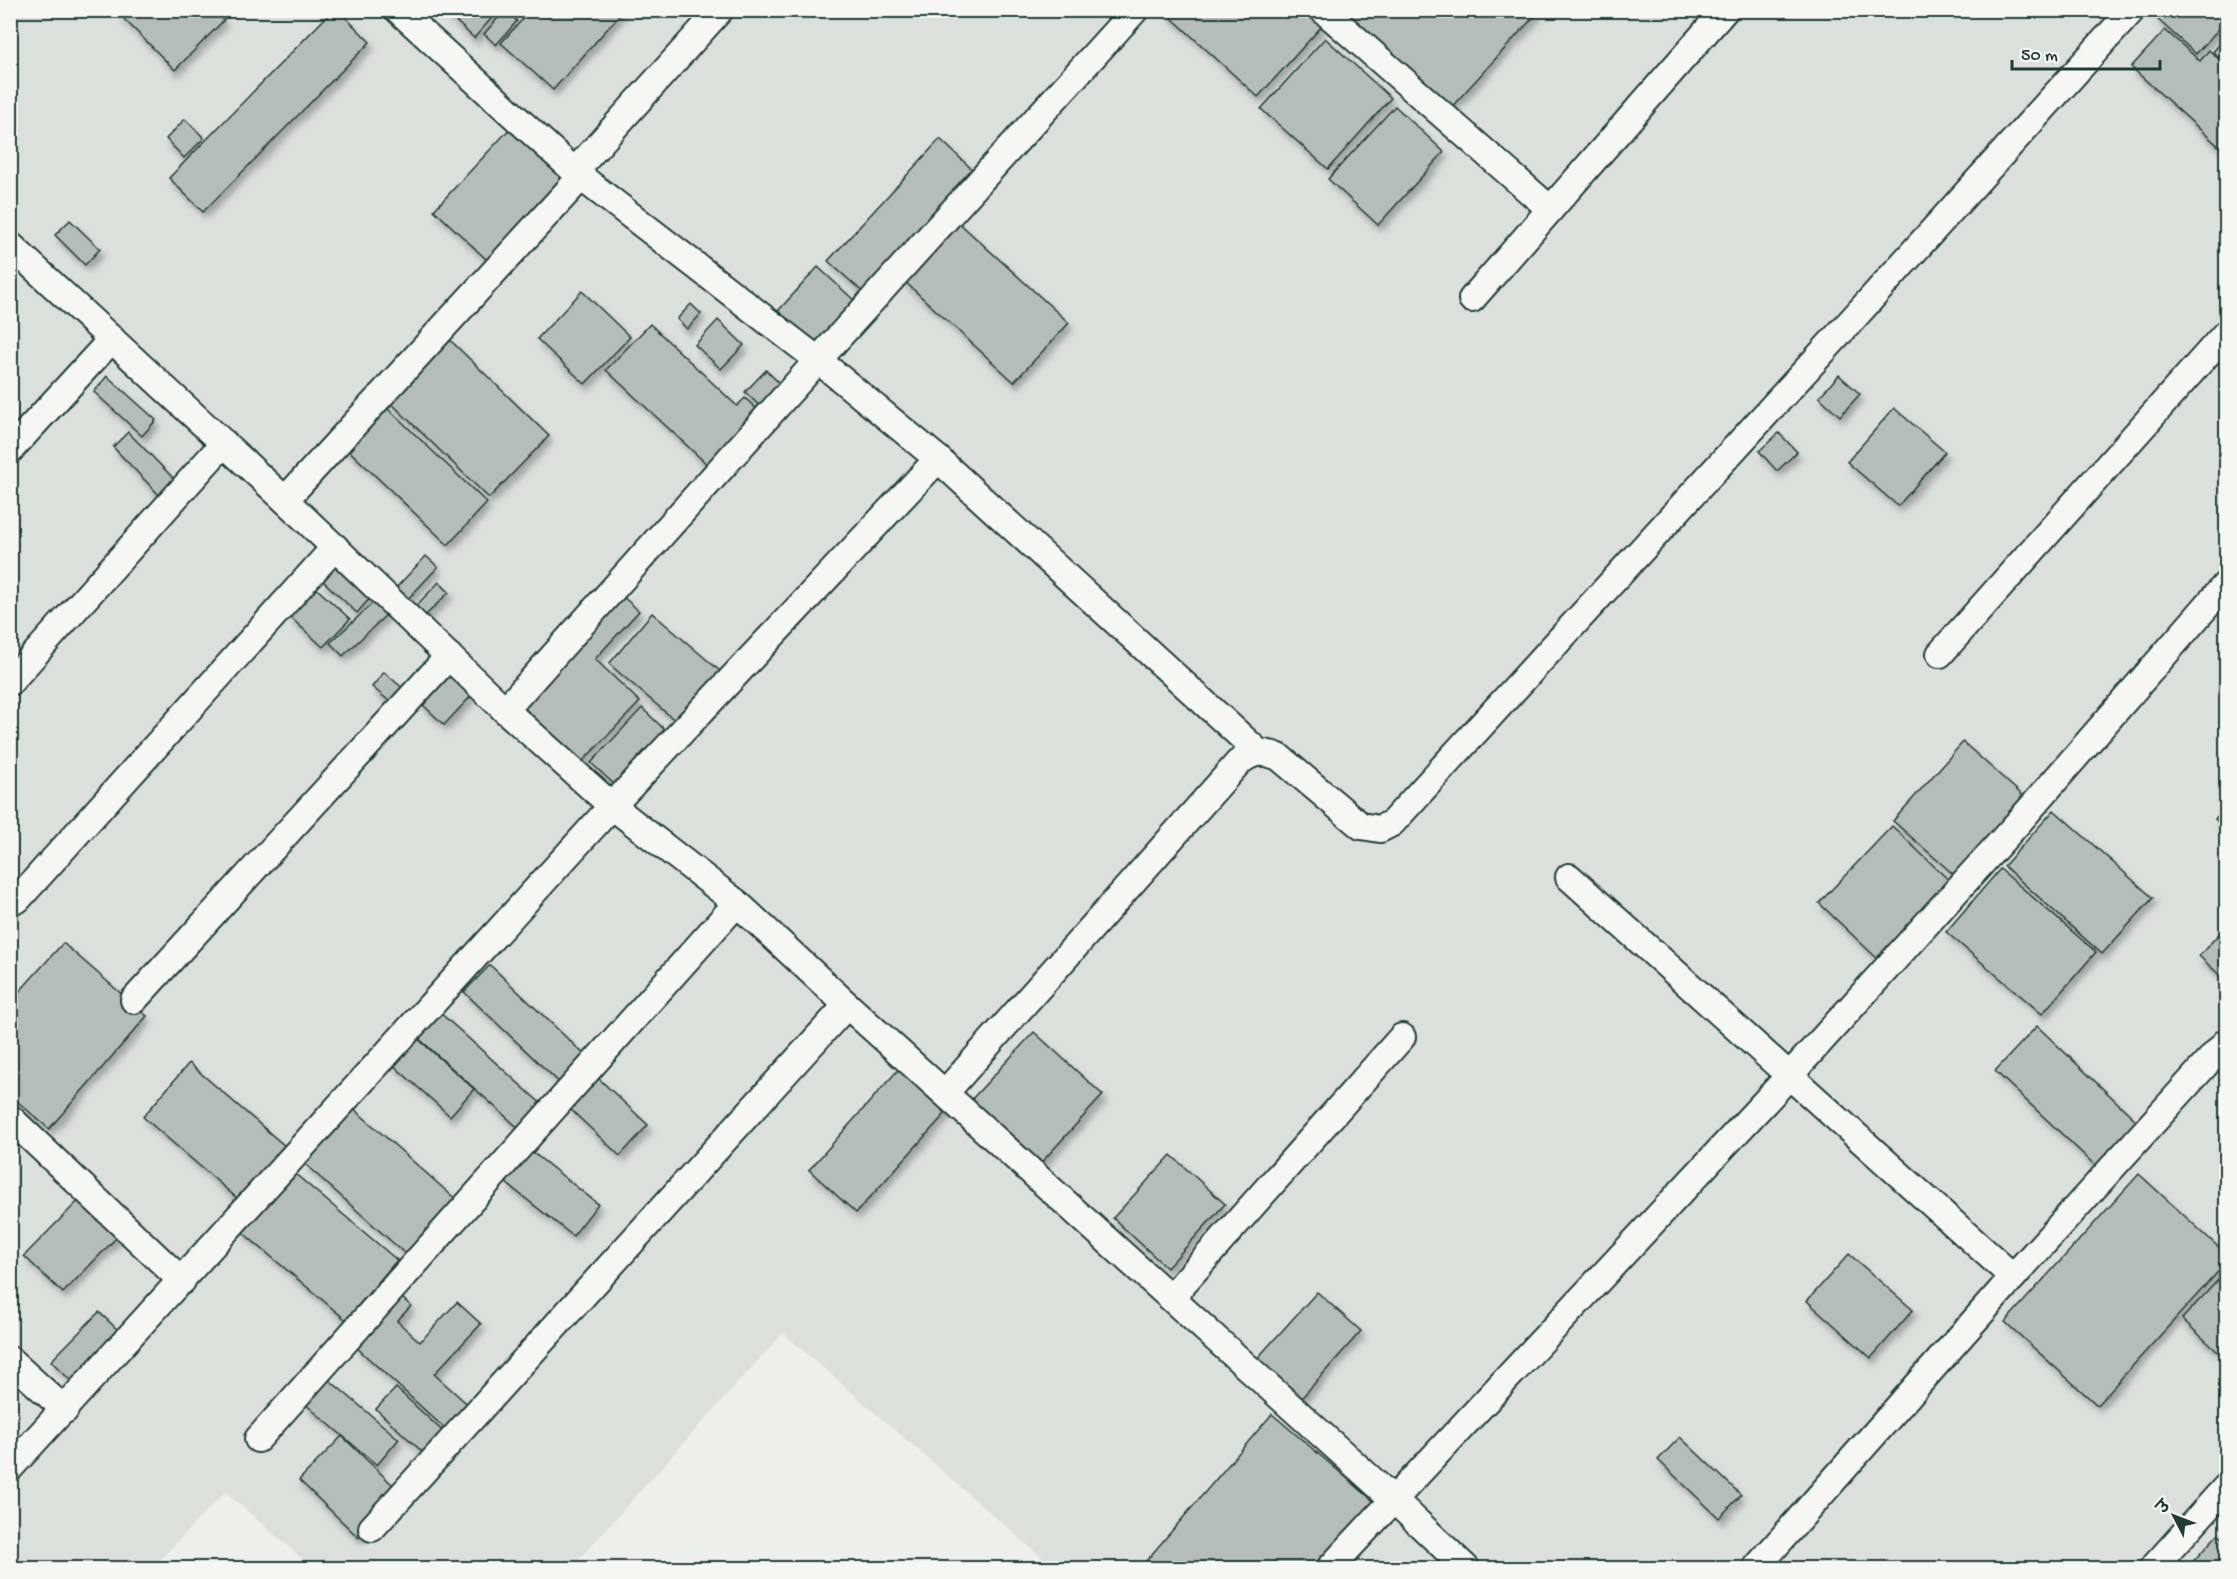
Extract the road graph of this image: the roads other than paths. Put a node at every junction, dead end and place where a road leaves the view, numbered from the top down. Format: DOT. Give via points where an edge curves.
graph roads {
  1 [pos="398,10"];
  2 [pos="720,10"];
  3 [pos="1135,10"];
  4 [pos="1323,10"];
  5 [pos="1725,10"];
  6 [pos="2132,10"];
  7 [pos="578,174"];
  8 [pos="1550,209"];
  9 [pos="10,244"];
  10 [pos="1472,299"];
  11 [pos="2226,333"];
  12 [pos="112,339"];
  13 [pos="818,360"];
  14 [pos="224,443"];
  15 [pos="10,450"];
  16 [pos="938,459"];
  17 [pos="285,500"];
  18 [pos="334,547"];
  19 [pos="2226,584"];
  20 [pos="1940,654"];
  21 [pos="449,656"];
  22 [pos="10,682"];
  23 [pos="505,710"];
  24 [pos="1257,751"];
  25 [pos="612,806"];
  26 [pos="1569,877"];
  27 [pos="18,899"];
  28 [pos="737,903"];
  29 [pos="135,1000"];
  30 [pos="847,1005"];
  31 [pos="1402,1037"];
  32 [pos="2226,1042"];
  33 [pos="1790,1075"];
  34 [pos="945,1093"];
  35 [pos="10,1118"];
  36 [pos="2013,1277"];
  37 [pos="182,1281"];
  38 [pos="1172,1297"];
  39 [pos="10,1360"];
  40 [pos="64,1410"];
  41 [pos="258,1439"];
  42 [pos="10,1468"];
  43 [pos="2226,1486"];
  44 [pos="1393,1499"];
  45 [pos="372,1528"];
  46 [pos="1330,1569"];
  47 [pos="1466,1569"];
  48 [pos="1756,1569"];
  49 [pos="2153,1569"];
  1 -- 7 [label="lane"];
  2 -- 7 [label="lane"];
  3 -- 13 [label="lane"];
  4 -- 8 [label="lane"];
  5 -- 8 [label="lane"];
  6 -- 24 [label="lane" via="1392,823 1380,829 1361,826 1279,757"];
  7 -- 13 [label="lane"];
  7 -- 17 [label="lane"];
  8 -- 10 [label="lane"];
  9 -- 12 [label="lane"];
  11 -- 20 [label="lane"];
  12 -- 14 [label="lane"];
  12 -- 15 [label="lane"];
  13 -- 16 [label="lane"];
  13 -- 23 [label="lane"];
  14 -- 17 [label="lane"];
  14 -- 22 [label="lane"];
  16 -- 24 [label="lane"];
  16 -- 25 [label="lane"];
  17 -- 18 [label="lane"];
  18 -- 21 [label="lane"];
  18 -- 27 [label="lane"];
  19 -- 33 [label="lane" via="2017,824"];
  21 -- 23 [label="lane"];
  21 -- 29 [label="lane"];
  23 -- 25 [label="lane"];
  24 -- 34 [label="lane" via="1238,763"];
  25 -- 28 [label="lane"];
  25 -- 37 [label="lane"];
  26 -- 33 [label="lane"];
  28 -- 30 [label="lane"];
  28 -- 41 [label="lane"];
  30 -- 34 [label="lane"];
  30 -- 45 [label="lane"];
  31 -- 38 [label="lane"];
  32 -- 36 [label="lane"];
  33 -- 36 [label="lane"];
  33 -- 44 [label="lane"];
  34 -- 38 [label="lane"];
  35 -- 37 [label="lane"];
  36 -- 48 [label="lane"];
  37 -- 40 [label="lane"];
  38 -- 44 [label="lane"];
  39 -- 40 [label="lane"];
  40 -- 42 [label="lane"];
  43 -- 49 [label="lane"];
  44 -- 46 [label="lane"];
  44 -- 47 [label="lane"];
}
